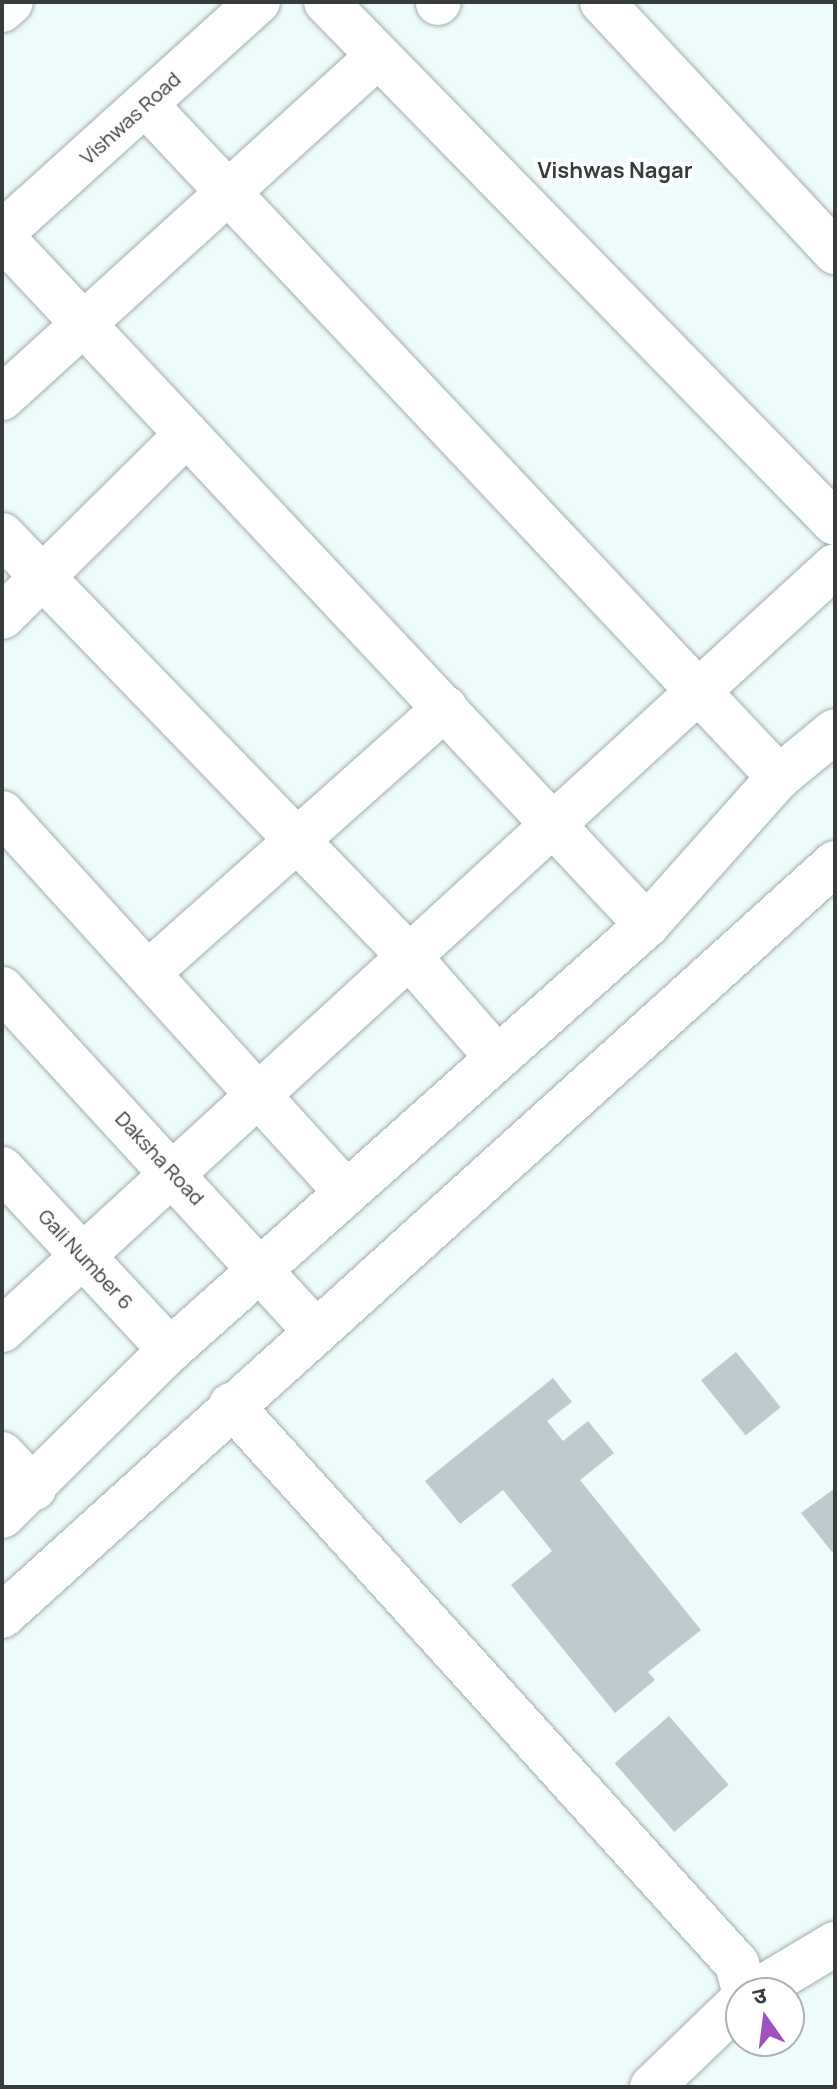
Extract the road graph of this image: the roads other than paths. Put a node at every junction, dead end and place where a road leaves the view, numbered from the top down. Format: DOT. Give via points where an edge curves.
graph roads {
  1 [pos="11,2"];
  2 [pos="258,2"];
  3 [pos="326,2"];
  4 [pos="602,2"];
  5 [pos="2,10"];
  6 [pos="378,56"];
  7 [pos="145,104"];
  8 [pos="228,192"];
  9 [pos="2,235"];
  10 [pos="835,252"];
  11 [pos="85,325"];
  12 [pos="2,398"];
  13 [pos="187,434"];
  14 [pos="835,523"];
  15 [pos="2,535"];
  16 [pos="835,566"];
  17 [pos="42,577"];
  18 [pos="2,617"];
  19 [pos="700,692"];
  20 [pos="445,708"];
  21 [pos="835,731"];
  22 [pos="779,777"];
  23 [pos="2,813"];
  24 [pos="552,823"];
  25 [pos="291,841"];
  26 [pos="835,863"];
  27 [pos="647,925"];
  28 [pos="406,953"];
  29 [pos="149,972"];
  30 [pos="2,989"];
  31 [pos="496,1056"];
  32 [pos="260,1093"];
  33 [pos="2,1169"];
  34 [pos="175,1173"];
  35 [pos="347,1193"];
  36 [pos="84,1255"];
  37 [pos="263,1267"];
  38 [pos="2,1330"];
  39 [pos="315,1331"];
  40 [pos="170,1350"];
  41 [pos="231,1405"];
  42 [pos="2,1454"];
  43 [pos="18,1502"];
  44 [pos="2,1616"];
  45 [pos="835,1944"];
  46 [pos="741,1977"];
  47 [pos="780,1977"];
  48 [pos="725,2016"];
  49 [pos="652,2087"];
  1 -- 5 [label="street"];
  2 -- 7 [label="street, Vishwas Road"];
  3 -- 6 [label="street"];
  4 -- 10 [label="street"];
  6 -- 8 [label="street"];
  6 -- 14 [label="street"];
  7 -- 8 [label="street"];
  7 -- 9 [label="street, Vishwas Road"];
  8 -- 11 [label="street"];
  8 -- 19 [label="street"];
  9 -- 11 [label="street"];
  11 -- 12 [label="street"];
  11 -- 13 [label="street"];
  13 -- 17 [label="street"];
  13 -- 20 [label="street"];
  15 -- 17 [label="street"];
  16 -- 19 [label="street"];
  17 -- 18 [label="street"];
  17 -- 25 [label="street"];
  19 -- 22 [label="street"];
  19 -- 24 [label="street"];
  20 -- 24 [label="street"];
  20 -- 25 [label="street"];
  21 -- 22 [label="street"];
  22 -- 27 [label="street"];
  23 -- 29 [label="street"];
  24 -- 27 [label="street"];
  24 -- 28 [label="street"];
  25 -- 28 [label="street"];
  25 -- 29 [label="street"];
  26 -- 39 [label="street"];
  27 -- 31 [label="street"];
  28 -- 31 [label="street"];
  28 -- 32 [label="street"];
  29 -- 32 [label="street"];
  30 -- 34 [label="street, Daksha Road"];
  31 -- 35 [label="street"];
  32 -- 34 [label="street"];
  32 -- 35 [label="street"];
  33 -- 36 [label="street, Gali Number 6"];
  34 -- 36 [label="street"];
  34 -- 37 [label="street, Daksha Road"];
  35 -- 37 [label="street"];
  36 -- 38 [label="street"];
  36 -- 40 [label="street, Gali Number 6"];
  37 -- 39 [label="street, Daksha Road"];
  37 -- 40 [label="street"];
  39 -- 41 [label="street"];
  40 -- 43 [label="street"];
  41 -- 44 [label="street"];
  41 -- 46 [label="street" via="737,1964"];
  42 -- 43 [label="street"];
  45 -- 47 [label="street"];
  48 -- 49 [label="street"];
}
